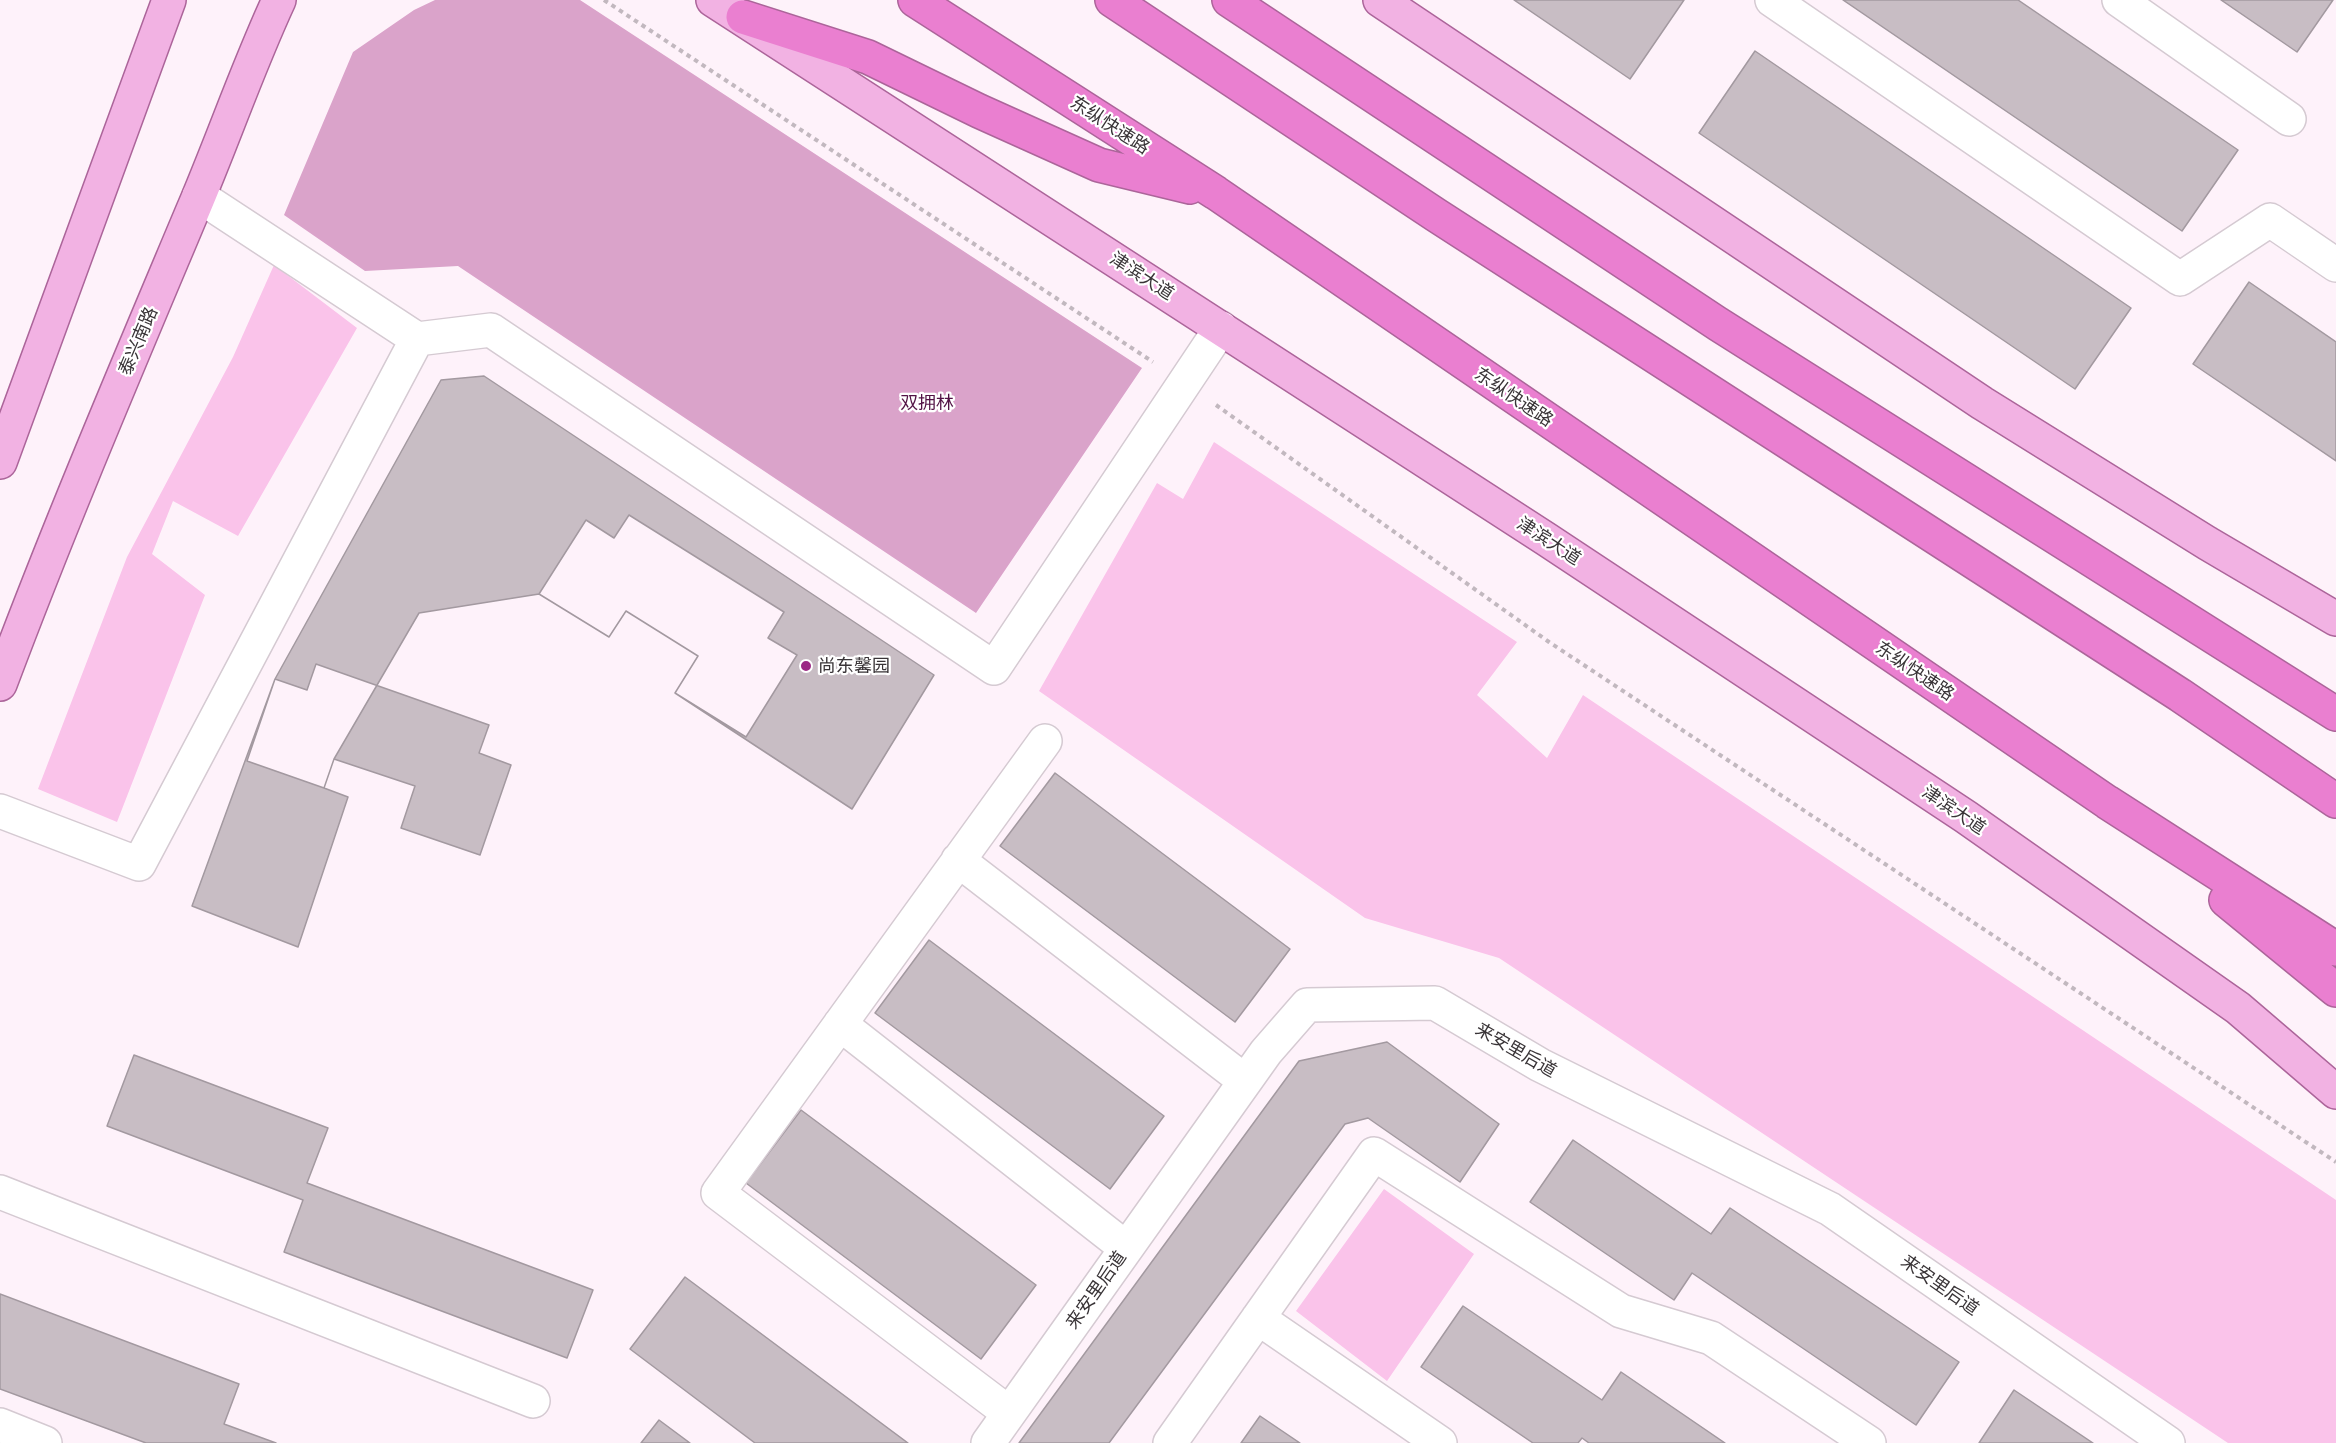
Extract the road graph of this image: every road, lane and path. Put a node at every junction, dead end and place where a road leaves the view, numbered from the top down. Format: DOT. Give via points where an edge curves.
graph roads {
  1 [pos="169,0"];
  2 [pos="279,0"];
  3 [pos="604,0"];
  4 [pos="712,0"];
  5 [pos="915,0"];
  6 [pos="1112,0"];
  7 [pos="1229,0"];
  8 [pos="1380,0"];
  9 [pos="1772,0"];
  10 [pos="2119,0"];
  11 [pos="743,17"];
  12 [pos="2289,119"];
  13 [pos="1215,193"];
  14 [pos="199,196"];
  15 [pos="2336,266"];
  16 [pos="1221,327"];
  17 [pos="417,339"];
  18 [pos="1184,383"];
  19 [pos="0,462"];
  20 [pos="2336,620"];
  21 [pos="0,684"];
  22 [pos="2336,714"];
  23 [pos="1045,741"];
  24 [pos="2107,801"];
  25 [pos="2336,801"];
  26 [pos="0,811"];
  27 [pos="958,860"];
  28 [pos="2336,949"];
  29 [pos="2336,990"];
  30 [pos="840,1024"];
  31 [pos="1245,1081"];
  32 [pos="2336,1092"];
  33 [pos="2336,1162"];
  34 [pos="0,1192"];
  35 [pos="1126,1248"];
  36 [pos="1258,1318"];
  37 [pos="533,1401"];
  38 [pos="1009,1413"];
  39 [pos="0,1425"];
  40 [pos="45,1443"];
  41 [pos="988,1443"];
  42 [pos="1170,1443"];
  43 [pos="1440,1443"];
  44 [pos="1869,1443"];
  45 [pos="2168,1443"];
  1 -- 19 [label="main road"];
  2 -- 14 [label="main road, 泰兴南路" via="246,71"];
  3 -- 18 [label="path"];
  4 -- 11 [label="main road, 津滨大道"];
  5 -- 13 [label="highway, 东纵快速路"];
  6 -- 25 [label="highway" via="2180,695"];
  7 -- 22 [label="highway" via="1718,324"];
  8 -- 20 [label="main road" via="1982,403"];
  9 -- 15 [label="street" via="2180,279 2270,220"];
  10 -- 12 [label="street"];
  11 -- 13 [label="highway" via="868,57 1099,165"];
  11 -- 16 [label="main road, 津滨大道"];
  13 -- 24 [label="highway, 东纵快速路"];
  14 -- 17 [label="street"];
  14 -- 21 [label="main road, 泰兴南路" via="51,548"];
  16 -- 18 [label="street"];
  16 -- 32 [label="main road, 津滨大道" via="2053,877 2238,1008"];
  17 -- 18 [label="street" via="491,330 994,668"];
  17 -- 26 [label="street" via="139,864"];
  18 -- 33 [label="path" via="1549,642"];
  23 -- 27 [label="street"];
  24 -- 28 [label="highway"];
  24 -- 29 [label="highway"];
  27 -- 30 [label="street"];
  27 -- 31 [label="street"];
  30 -- 35 [label="street"];
  30 -- 38 [label="street" via="718,1193"];
  31 -- 35 [label="street, 来安里后道"];
  31 -- 45 [label="street, 来安里后道" via="1307,1005 1435,1003 1540,1065 1830,1209"];
  34 -- 37 [label="street"];
  35 -- 38 [label="street, 来安里后道"];
  36 -- 42 [label="street"];
  36 -- 43 [label="street"];
  36 -- 44 [label="street" via="1374,1154 1622,1311 1711,1338"];
  38 -- 41 [label="street, 来安里后道"];
  39 -- 40 [label="street"];
}
